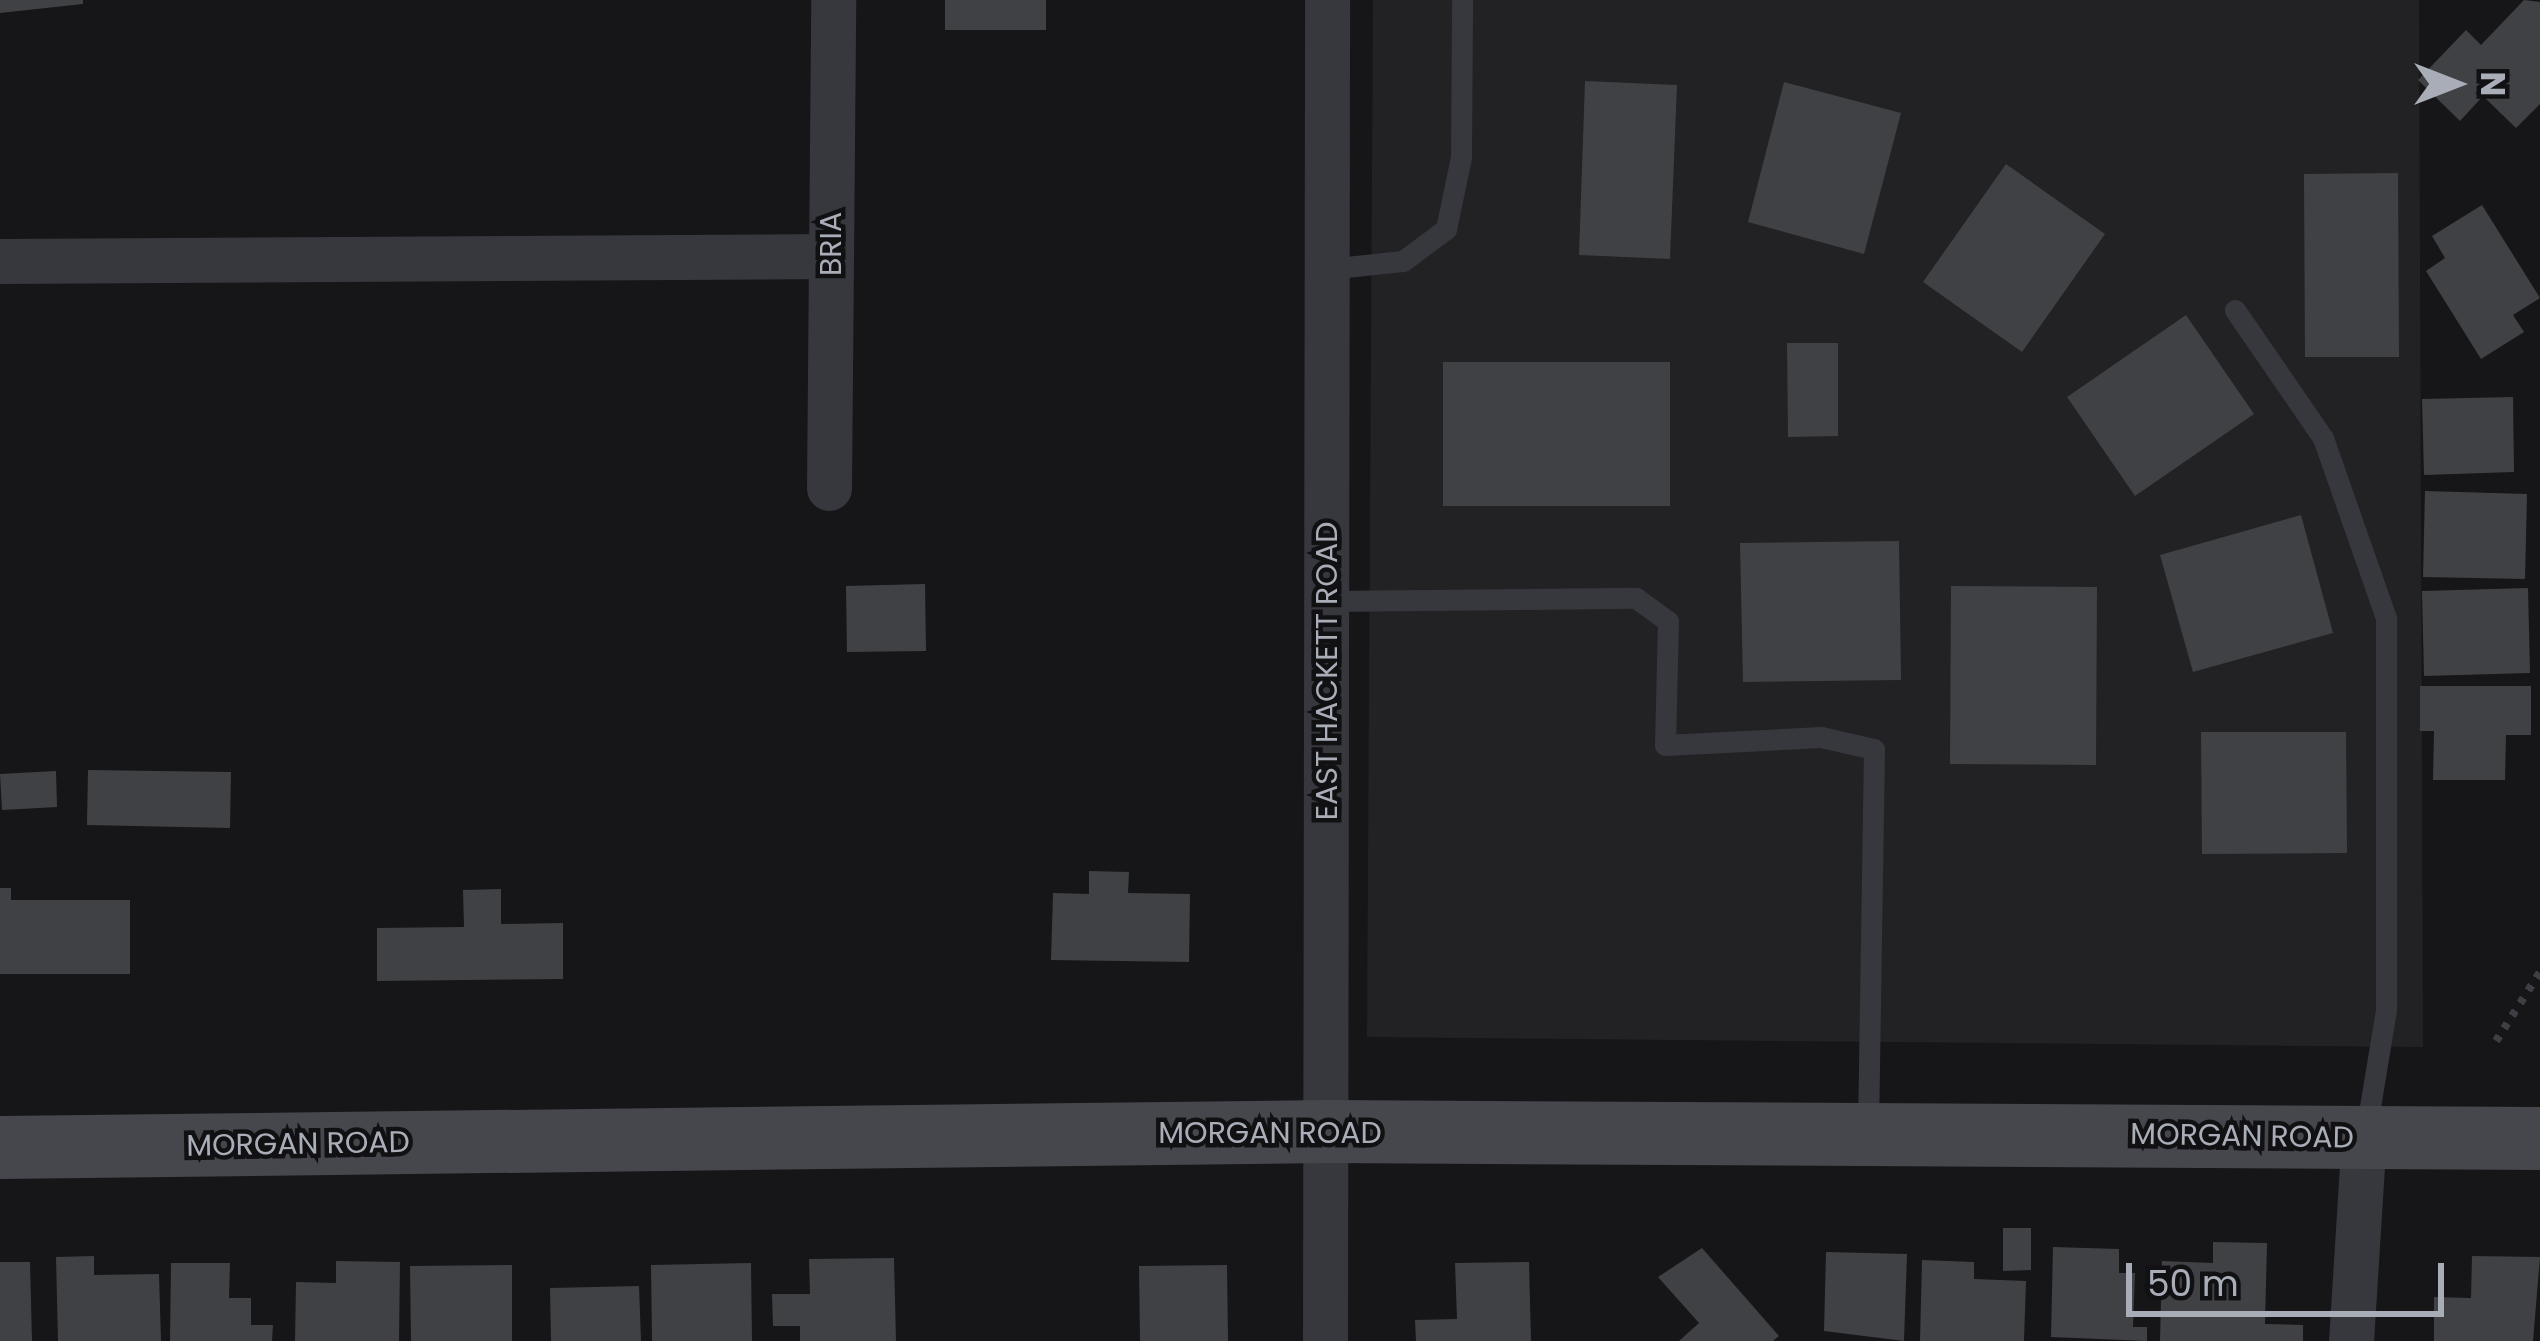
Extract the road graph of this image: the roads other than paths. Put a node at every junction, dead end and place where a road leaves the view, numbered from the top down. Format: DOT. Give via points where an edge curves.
graph roads {
  1 [pos="833,0"];
  2 [pos="1327,0"];
  3 [pos="1462,0"];
  4 [pos="831,256"];
  5 [pos="0,261"];
  6 [pos="1327,269"];
  7 [pos="2235,310"];
  8 [pos="829,488"];
  9 [pos="1327,601"];
  10 [pos="1327,1131"];
  11 [pos="1868,1132"];
  12 [pos="2364,1137"];
  13 [pos="2540,1138"];
  14 [pos="0,1147"];
  15 [pos="1325,1341"];
  16 [pos="2350,1341"];
  1 -- 4 [label="street, BRIA"];
  2 -- 6 [label="street, EAST HACKETT ROAD"];
  3 -- 6 [label="lane" via="1461,157 1446,229 1403,261"];
  4 -- 5 [label="street"];
  4 -- 8 [label="street, BRIA"];
  6 -- 9 [label="street, EAST HACKETT ROAD"];
  7 -- 12 [label="lane" via="2323,438 2386,618 2386,1010"];
  9 -- 10 [label="street, EAST HACKETT ROAD"];
  9 -- 11 [label="lane" via="1636,598 1668,621 1664,745 1821,737 1874,749"];
  10 -- 11 [label="street, MORGAN ROAD"];
  10 -- 14 [label="street, MORGAN ROAD"];
  10 -- 15 [label="street, EAST HACKETT ROAD"];
  11 -- 12 [label="street, MORGAN ROAD"];
  12 -- 13 [label="street, MORGAN ROAD"];
  12 -- 16 [label="street"];
}
